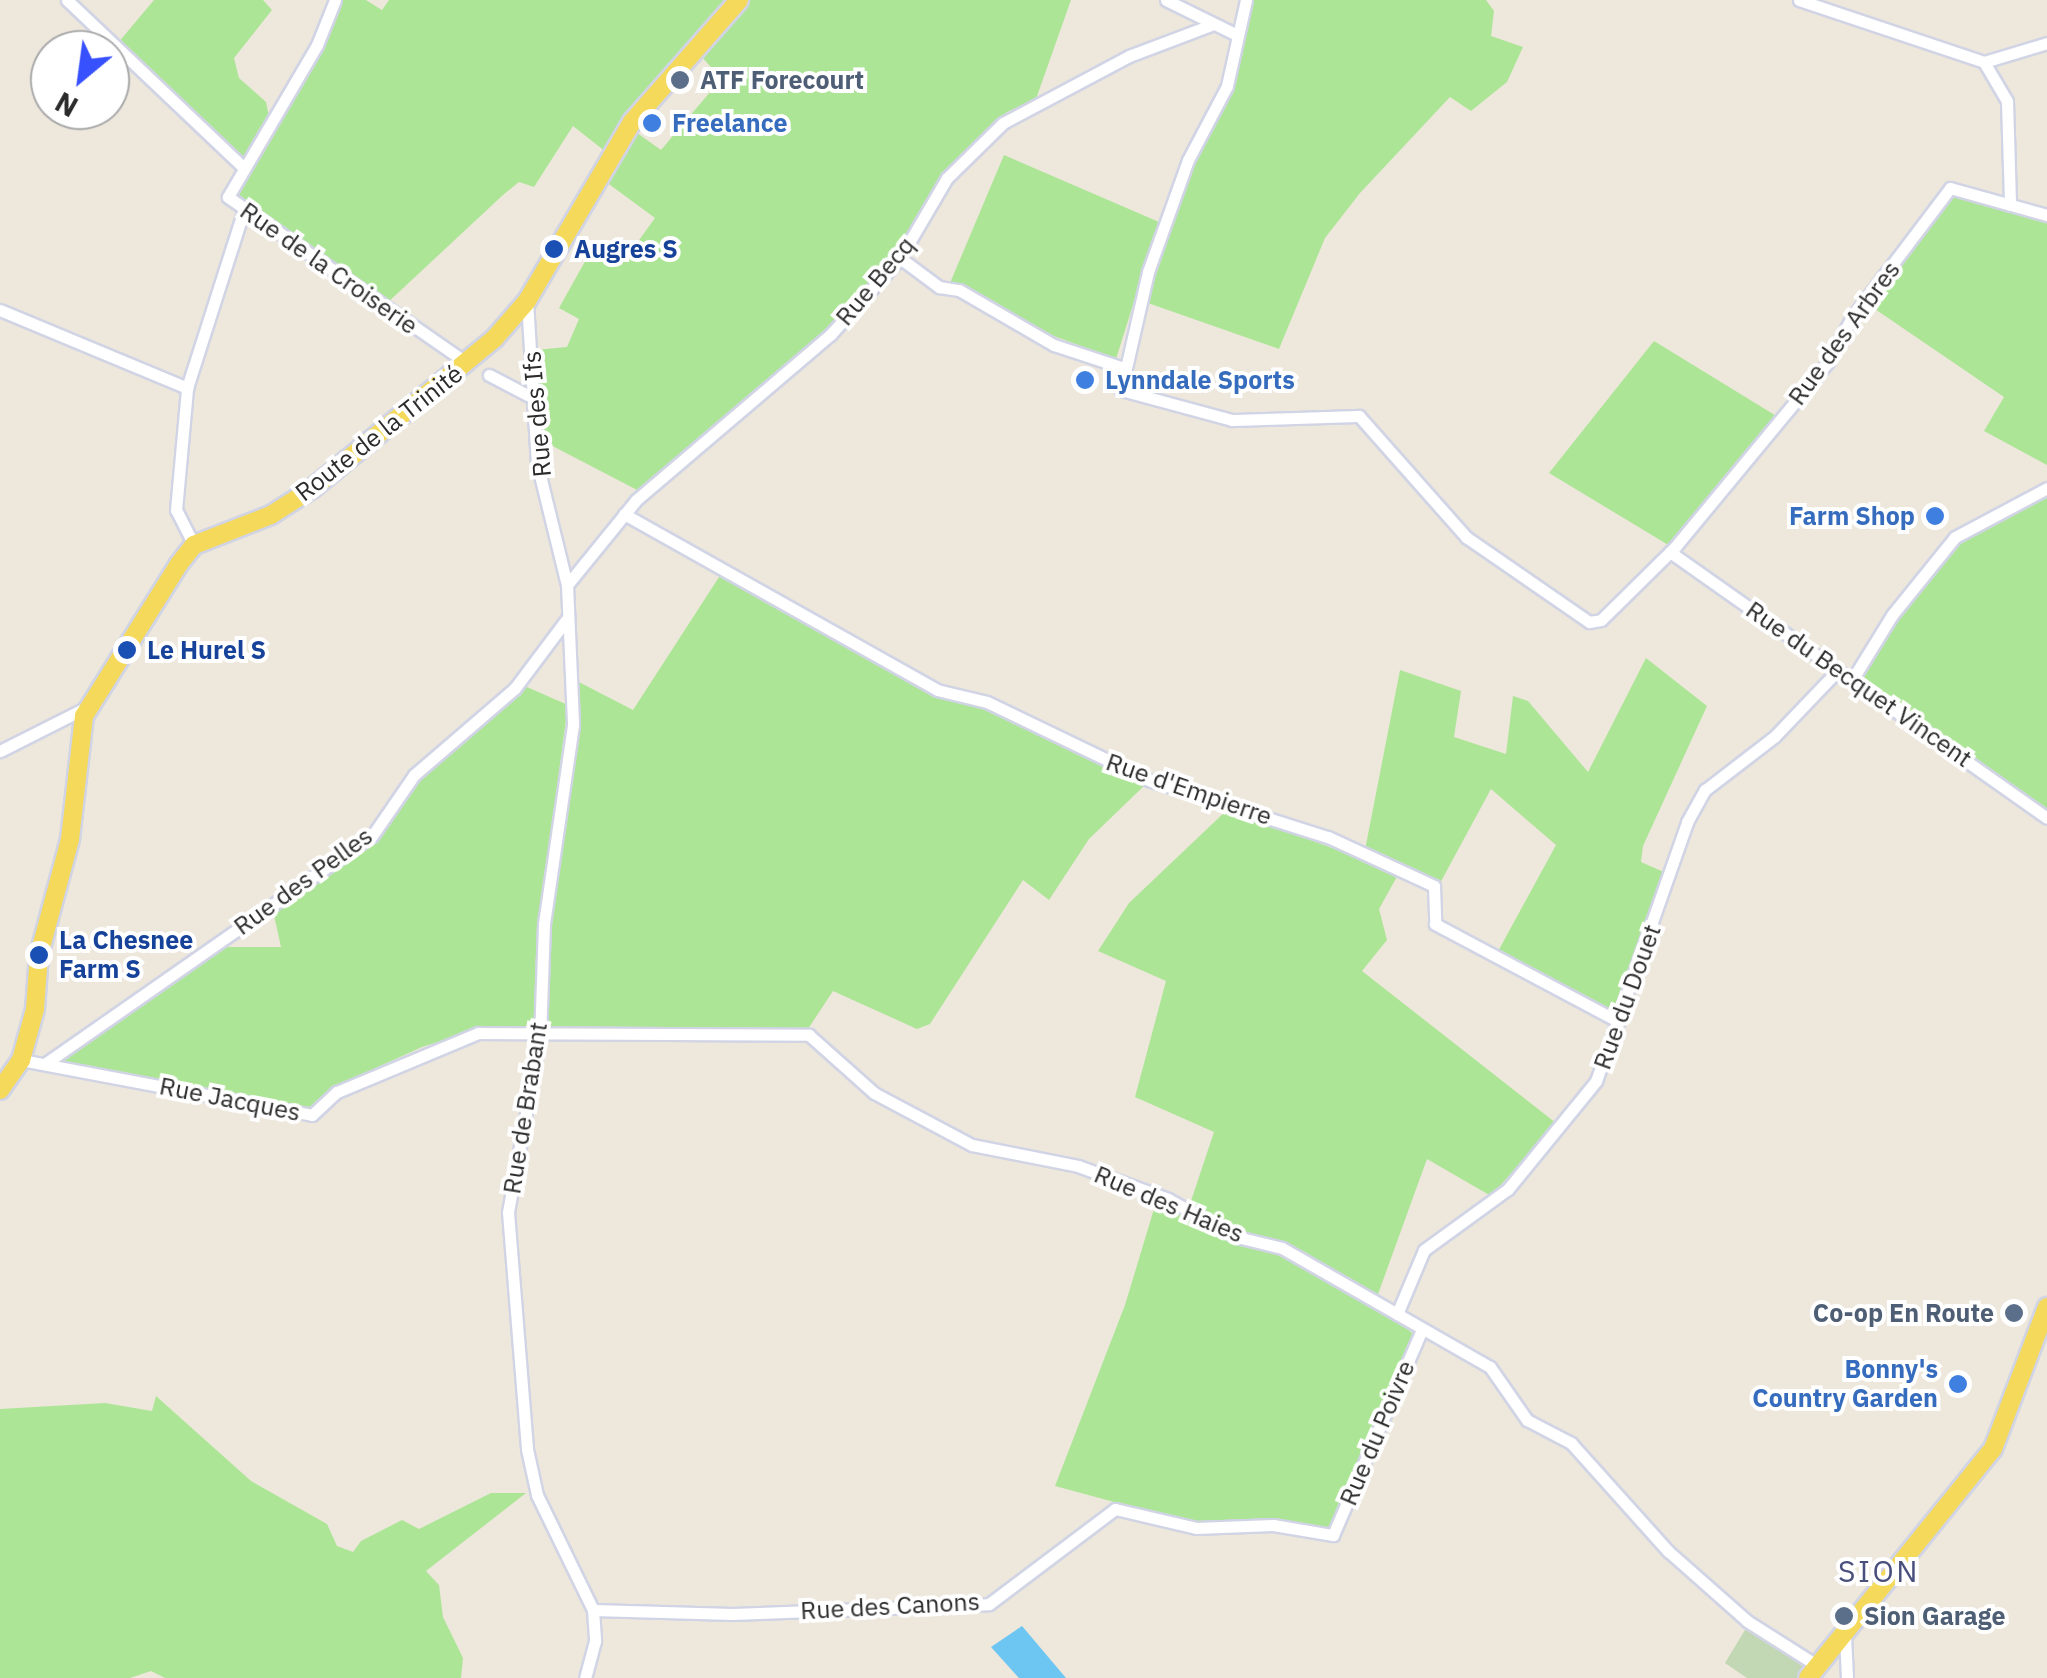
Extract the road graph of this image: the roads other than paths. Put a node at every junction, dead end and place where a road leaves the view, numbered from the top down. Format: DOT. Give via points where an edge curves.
graph roads {
  1 [pos="67,0"];
  2 [pos="336,0"];
  3 [pos="739,0"];
  4 [pos="1166,0"];
  5 [pos="1246,0"];
  6 [pos="1799,0"];
  7 [pos="1211,25"];
  8 [pos="1234,34"];
  9 [pos="2047,43"];
  10 [pos="1984,62"];
  11 [pos="241,166"];
  12 [pos="2010,206"];
  13 [pos="242,213"];
  14 [pos="2047,215"];
  15 [pos="900,258"];
  16 [pos="527,301"];
  17 [pos="0,310"];
  18 [pos="468,364"];
  19 [pos="1122,367"];
  20 [pos="490,374"];
  21 [pos="187,388"];
  22 [pos="533,398"];
  23 [pos="2047,488"];
  24 [pos="624,514"];
  25 [pos="194,546"];
  26 [pos="1670,552"];
  27 [pos="568,585"];
  28 [pos="567,619"];
  29 [pos="1838,670"];
  30 [pos="1852,680"];
  31 [pos="90,705"];
  32 [pos="0,751"];
  33 [pos="2047,818"];
  34 [pos="1619,1022"];
  35 [pos="540,1036"];
  36 [pos="22,1060"];
  37 [pos="46,1063"];
  38 [pos="0,1090"];
  39 [pos="2047,1307"];
  40 [pos="1397,1314"];
  41 [pos="1420,1332"];
  42 [pos="1333,1534"];
  43 [pos="592,1610"];
  44 [pos="1845,1635"];
  45 [pos="1813,1672"];
  46 [pos="585,1678"];
  47 [pos="1847,1678"];
  1 -- 11 [label="street"];
  2 -- 11 [label="street, Rue de la Croiserie" via="317,45"];
  3 -- 16 [label="main road, Route de la Trinité" via="632,122"];
  4 -- 7 [label="street"];
  5 -- 8 [label="street"];
  6 -- 10 [label="street"];
  7 -- 8 [label="street"];
  7 -- 15 [label="street, Rue Becq" via="1129,56 1003,123 947,178"];
  8 -- 19 [label="street" via="1226,86 1175,192"];
  9 -- 10 [label="street"];
  10 -- 12 [label="street" via="2007,100"];
  11 -- 13 [label="street, Rue de la Croiserie" via="228,197"];
  12 -- 14 [label="street, Rue des Arbres"];
  12 -- 26 [label="street, Rue des Arbres" via="1950,188 1851,319 1828,362"];
  13 -- 18 [label="street, Rue de la Croiserie"];
  13 -- 21 [label="street"];
  15 -- 19 [label="street" via="939,287 959,290 1041,339"];
  15 -- 24 [label="street, Rue Becq" via="830,335"];
  16 -- 18 [label="main road, Route de la Trinité"];
  16 -- 22 [label="street, Rue des Ifs"];
  17 -- 21 [label="street"];
  18 -- 25 [label="main road, Route de la Trinité" via="313,488 271,515"];
  19 -- 26 [label="street" via="1121,390 1205,417 1359,416 1466,537 1577,618 1601,620"];
  20 -- 22 [label="street"];
  21 -- 25 [label="street" via="176,510"];
  22 -- 27 [label="street, Rue des Ifs" via="538,463"];
  23 -- 30 [label="street" via="1955,537"];
  24 -- 27 [label="street, Rue Becq"];
  24 -- 34 [label="street, Rue d'Empierre" via="937,690 987,702 1151,781 1328,837 1434,886 1435,924"];
  25 -- 31 [label="main road"];
  26 -- 29 [label="street, Rue du Becquet Vincent"];
  27 -- 28 [label="street, Rue de Brabant"];
  28 -- 35 [label="street, Rue de Brabant" via="573,725 544,924"];
  28 -- 37 [label="street, Rue des Pelles" via="515,688 414,775 372,836"];
  29 -- 30 [label="street, Rue du Becquet Vincent"];
  29 -- 34 [label="street, Rue du Douet" via="1775,736 1705,790 1687,822"];
  30 -- 33 [label="street, Rue du Becquet Vincent"];
  31 -- 32 [label="street"];
  31 -- 36 [label="main road" via="70,839"];
  34 -- 40 [label="street, Rue du Douet" via="1596,1081 1508,1189 1424,1250"];
  35 -- 37 [label="street, Rue Jacques" via="478,1033 354,1083 312,1116"];
  35 -- 40 [label="street, Rue des Haies" via="809,1035 874,1093 972,1145 1078,1166 1168,1198 1237,1237 1282,1248"];
  35 -- 43 [label="street, Rue de Brabant" via="508,1212 527,1449 537,1495"];
  36 -- 37 [label="street, Rue Jacques"];
  36 -- 38 [label="main road"];
  39 -- 44 [label="main road" via="1994,1449"];
  40 -- 41 [label="street, Rue des Haies"];
  41 -- 42 [label="street, Rue du Poivre"];
  41 -- 45 [label="street, Rue des Haies" via="1490,1367 1527,1420 1571,1443 1668,1551"];
  42 -- 43 [label="street, Rue des Canons" via="1273,1526 1196,1528 1115,1509 989,1604 733,1614"];
  43 -- 46 [label="street, Rue de Brabant" via="595,1641"];
  44 -- 45 [label="main road"];
  44 -- 47 [label="street"];
}
